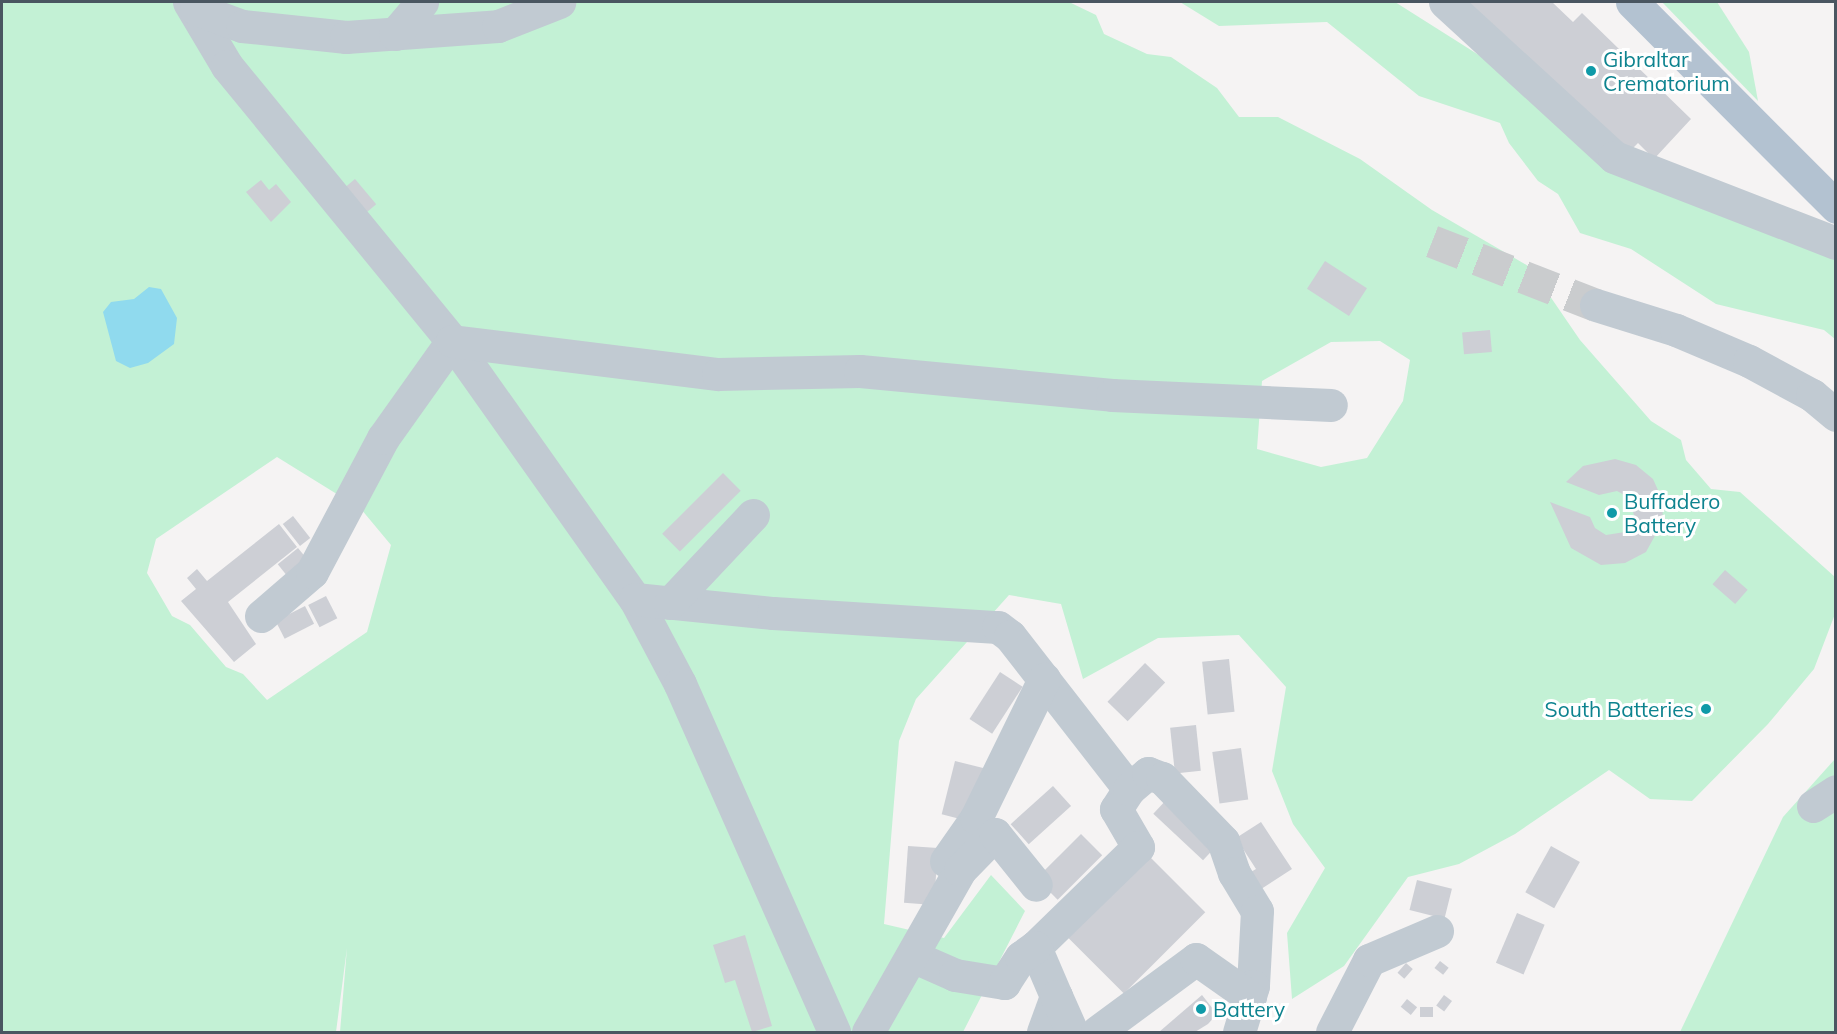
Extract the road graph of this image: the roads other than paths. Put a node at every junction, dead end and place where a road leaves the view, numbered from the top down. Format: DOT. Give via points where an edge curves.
graph roads {
  1 [pos="422,2"];
  2 [pos="559,2"];
  3 [pos="1445,2"];
  4 [pos="1632,2"];
  5 [pos="192,5"];
  6 [pos="395,34"];
  7 [pos="1836,207"];
  8 [pos="1836,243"];
  9 [pos="1596,305"];
  10 [pos="452,340"];
  11 [pos="1331,405"];
  12 [pos="1836,415"];
  13 [pos="753,515"];
  14 [pos="635,599"];
  15 [pos="670,603"];
  16 [pos="261,616"];
  17 [pos="1044,679"];
  18 [pos="1129,789"];
  19 [pos="986,826"];
  20 [pos="1036,885"];
  21 [pos="1437,931"];
  22 [pos="1035,947"];
  23 [pos="912,956"];
  24 [pos="1056,996"];
  25 [pos="1250,997"];
  26 [pos="834,1032"];
  27 [pos="868,1032"];
  28 [pos="1043,1032"];
  29 [pos="1072,1032"];
  30 [pos="1097,1032"];
  31 [pos="1239,1032"];
  32 [pos="1332,1032"];
  1 -- 6 [label="lane"];
  2 -- 6 [label="lane" via="498,26"];
  3 -- 8 [label="lane" via="1614,157"];
  4 -- 7 [label="main road"];
  5 -- 6 [label="lane" via="242,26 346,37"];
  5 -- 10 [label="lane" via="227,66 281,136"];
  9 -- 12 [label="lane" via="1676,330 1749,361 1812,395"];
  10 -- 11 [label="lane" via="718,374 860,371 1112,395"];
  10 -- 14 [label="lane"];
  10 -- 16 [label="lane" via="383,438 312,572"];
  13 -- 15 [label="lane"];
  14 -- 15 [label="lane"];
  14 -- 26 [label="lane" via="680,684"];
  15 -- 17 [label="lane" via="998,627"];
  17 -- 18 [label="lane"];
  17 -- 19 [label="lane"];
  18 -- 22 [label="lane" via="1116,809 1138,847"];
  18 -- 25 [label="lane" via="1148,773 1162,778 1223,841 1259,921"];
  19 -- 20 [label="lane"];
  19 -- 23 [label="lane" via="944,865 943,908"];
  21 -- 32 [label="lane" via="1369,960"];
  22 -- 23 [label="lane" via="1021,957 1004,983 955,975"];
  22 -- 24 [label="lane"];
  23 -- 27 [label="lane" via="881,1002"];
  24 -- 28 [label="lane"];
  24 -- 29 [label="lane"];
  25 -- 30 [label="lane" via="1196,959"];
  25 -- 31 [label="lane"];
}
